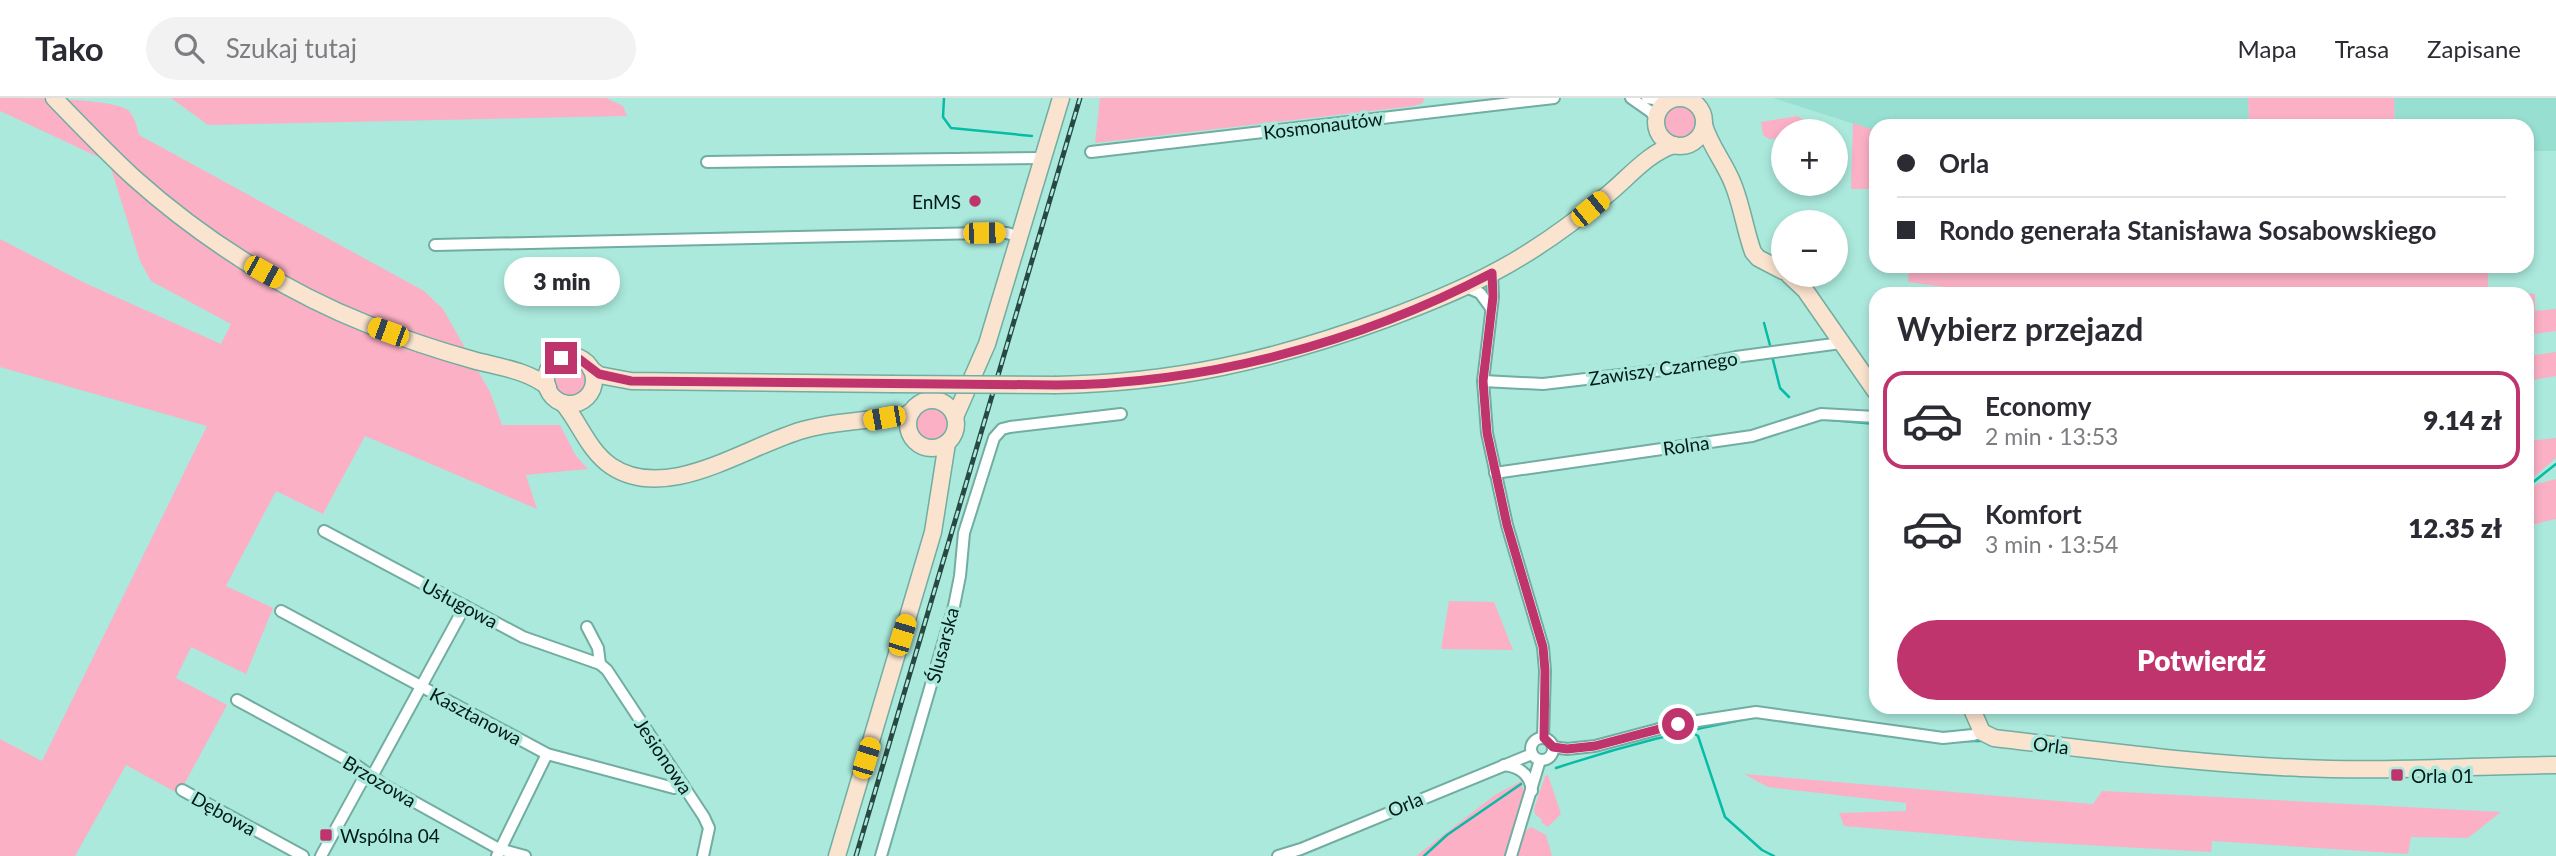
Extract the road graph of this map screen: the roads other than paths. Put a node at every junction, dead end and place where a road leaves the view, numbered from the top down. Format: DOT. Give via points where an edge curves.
graph roads {
  1 [pos="54,98"];
  2 [pos="1061,98"];
  3 [pos="1554,98"];
  4 [pos="1631,98"];
  5 [pos="1647,98"];
  6 [pos="1676,99"];
  7 [pos="1700,103"];
  8 [pos="1657,125"];
  9 [pos="1703,125"];
  10 [pos="1682,144"];
  11 [pos="1091,152"];
  12 [pos="1043,158"];
  13 [pos="1721,160"];
  14 [pos="706,162"];
  15 [pos="1640,165"];
  16 [pos="1020,237"];
  17 [pos="435,245"];
  18 [pos="1771,265"];
  19 [pos="1492,273"];
  20 [pos="1466,287"];
  21 [pos="1802,287"];
  22 [pos="1491,308"];
  23 [pos="1841,343"];
  24 [pos="552,365"];
  25 [pos="511,369"];
  26 [pos="591,369"];
  27 [pos="970,380"];
  28 [pos="631,381"];
  29 [pos="1483,381"];
  30 [pos="1869,383"];
  31 [pos="548,387"];
  32 [pos="588,395"];
  33 [pos="939,401"];
  34 [pos="563,403"];
  35 [pos="912,411"];
  36 [pos="1121,414"];
  37 [pos="955,417"];
  38 [pos="1869,417"];
  39 [pos="863,422"];
  40 [pos="583,434"];
  41 [pos="910,434"];
  42 [pos="947,443"];
  43 [pos="926,447"];
  44 [pos="1495,473"];
  45 [pos="940,485"];
  46 [pos="324,531"];
  47 [pos="466,606"];
  48 [pos="281,611"];
  49 [pos="587,627"];
  50 [pos="600,664"];
  51 [pos="421,687"];
  52 [pos="237,700"];
  53 [pos="1974,714"];
  54 [pos="1982,732"];
  55 [pos="1544,738"];
  56 [pos="1553,747"];
  57 [pos="547,754"];
  58 [pos="1536,757"];
  59 [pos="1502,765"];
  60 [pos="2556,765"];
  61 [pos="370,776"];
  62 [pos="683,785"];
  63 [pos="183,790"];
  64 [pos="1532,791"];
  65 [pos="498,852"];
  66 [pos="303,856"];
  67 [pos="321,856"];
  68 [pos="525,856"];
  69 [pos="703,856"];
  70 [pos="836,856"];
  71 [pos="881,856"];
  72 [pos="1278,856"];
  73 [pos="1511,856"];
  1 -- 25 [label="main road" via="136,179 247,263 366,324"];
  2 -- 12 [label="main road"];
  3 -- 11 [label="street, Kosmonautów"];
  4 -- 8 [label="street" via="1651,112"];
  5 -- 6 [label="street"];
  6 -- 7 [label="main road"];
  6 -- 8 [label="main road" via="1660,109"];
  7 -- 9 [label="main road"];
  8 -- 10 [label="main road" via="1664,140"];
  8 -- 15 [label="main road" via="1655,140"];
  9 -- 10 [label="main road" via="1699,136"];
  9 -- 13 [label="main road"];
  10 -- 13 [label="main road" via="1698,145"];
  10 -- 15 [label="main road" via="1664,148"];
  12 -- 14 [label="street"];
  12 -- 16 [label="main road"];
  13 -- 18 [label="main road" via="1734,184 1753,252"];
  15 -- 19 [label="main road" via="1567,227"];
  16 -- 17 [label="street" via="1007,233"];
  16 -- 27 [label="main road" via="988,344"];
  19 -- 20 [label="main road"];
  19 -- 22 [label="street"];
  20 -- 22 [label="street" via="1480,293"];
  20 -- 28 [label="main road, bridge" via="1288,353 1151,380 1056,385"];
  21 -- 23 [label="main road"];
  22 -- 29 [label="street"];
  23 -- 29 [label="street, Zawiszy Czarnego" via="1556,383"];
  23 -- 30 [label="main road"];
  24 -- 25 [label="main road"];
  24 -- 26 [label="main road" via="572,356"];
  24 -- 31 [label="main road"];
  25 -- 31 [label="main road"];
  26 -- 28 [label="main road"];
  26 -- 32 [label="main road" via="594,380"];
  27 -- 33 [label="main road"];
  27 -- 37 [label="main road"];
  28 -- 32 [label="main road" via="599,387"];
  29 -- 44 [label="street"];
  31 -- 34 [label="main road"];
  32 -- 34 [label="main road"];
  32 -- 40 [label="main road" via="581,408"];
  33 -- 35 [label="main road" via="921,403"];
  33 -- 37 [label="main road"];
  34 -- 40 [label="main road"];
  35 -- 39 [label="main road"];
  35 -- 41 [label="main road"];
  36 -- 71 [label="street, Ślusarska" via="998,432 964,533 954,606"];
  37 -- 42 [label="main road" via="954,434"];
  38 -- 44 [label="street, Rolna" via="1821,414 1752,436"];
  39 -- 40 [label="main road" via="808,429 686,476 662,480 636,477 611,466"];
  39 -- 41 [label="main road"];
  41 -- 43 [label="main road"];
  42 -- 43 [label="main road"];
  42 -- 45 [label="main road"];
  43 -- 45 [label="main road"];
  44 -- 55 [label="street" via="1543,647"];
  45 -- 70 [label="main road" via="933,532"];
  46 -- 47 [label="street, Usługowa"];
  47 -- 50 [label="street, Usługowa" via="523,637"];
  47 -- 51 [label="street"];
  48 -- 51 [label="street, Kasztanowa"];
  49 -- 50 [label="street"];
  50 -- 62 [label="street, Jesionowa"];
  51 -- 57 [label="street, Kasztanowa"];
  51 -- 61 [label="street"];
  52 -- 61 [label="street, Brzozowa"];
  53 -- 54 [label="main road"];
  54 -- 56 [label="street, Orla" via="1943,738 1756,712 1678,724 1595,746"];
  54 -- 60 [label="main road, Orla" via="1994,738 2143,758 2248,766 2388,770"];
  55 -- 56 [label="street"];
  55 -- 58 [label="street" via="1533,744"];
  56 -- 58 [label="street" via="1550,757"];
  57 -- 62 [label="street, Kasztanowa" via="674,788"];
  57 -- 65 [label="street"];
  58 -- 59 [label="street, Orla"];
  58 -- 64 [label="street"];
  59 -- 64 [label="street" via="1521,770"];
  59 -- 72 [label="street, Orla"];
  61 -- 65 [label="street, Brzozowa"];
  61 -- 67 [label="street" via="361,783"];
  62 -- 69 [label="street, Jesionowa" via="709,828"];
  63 -- 66 [label="street, Dębowa"];
  64 -- 73 [label="street"];
  65 -- 68 [label="street, Brzozowa"];
}
